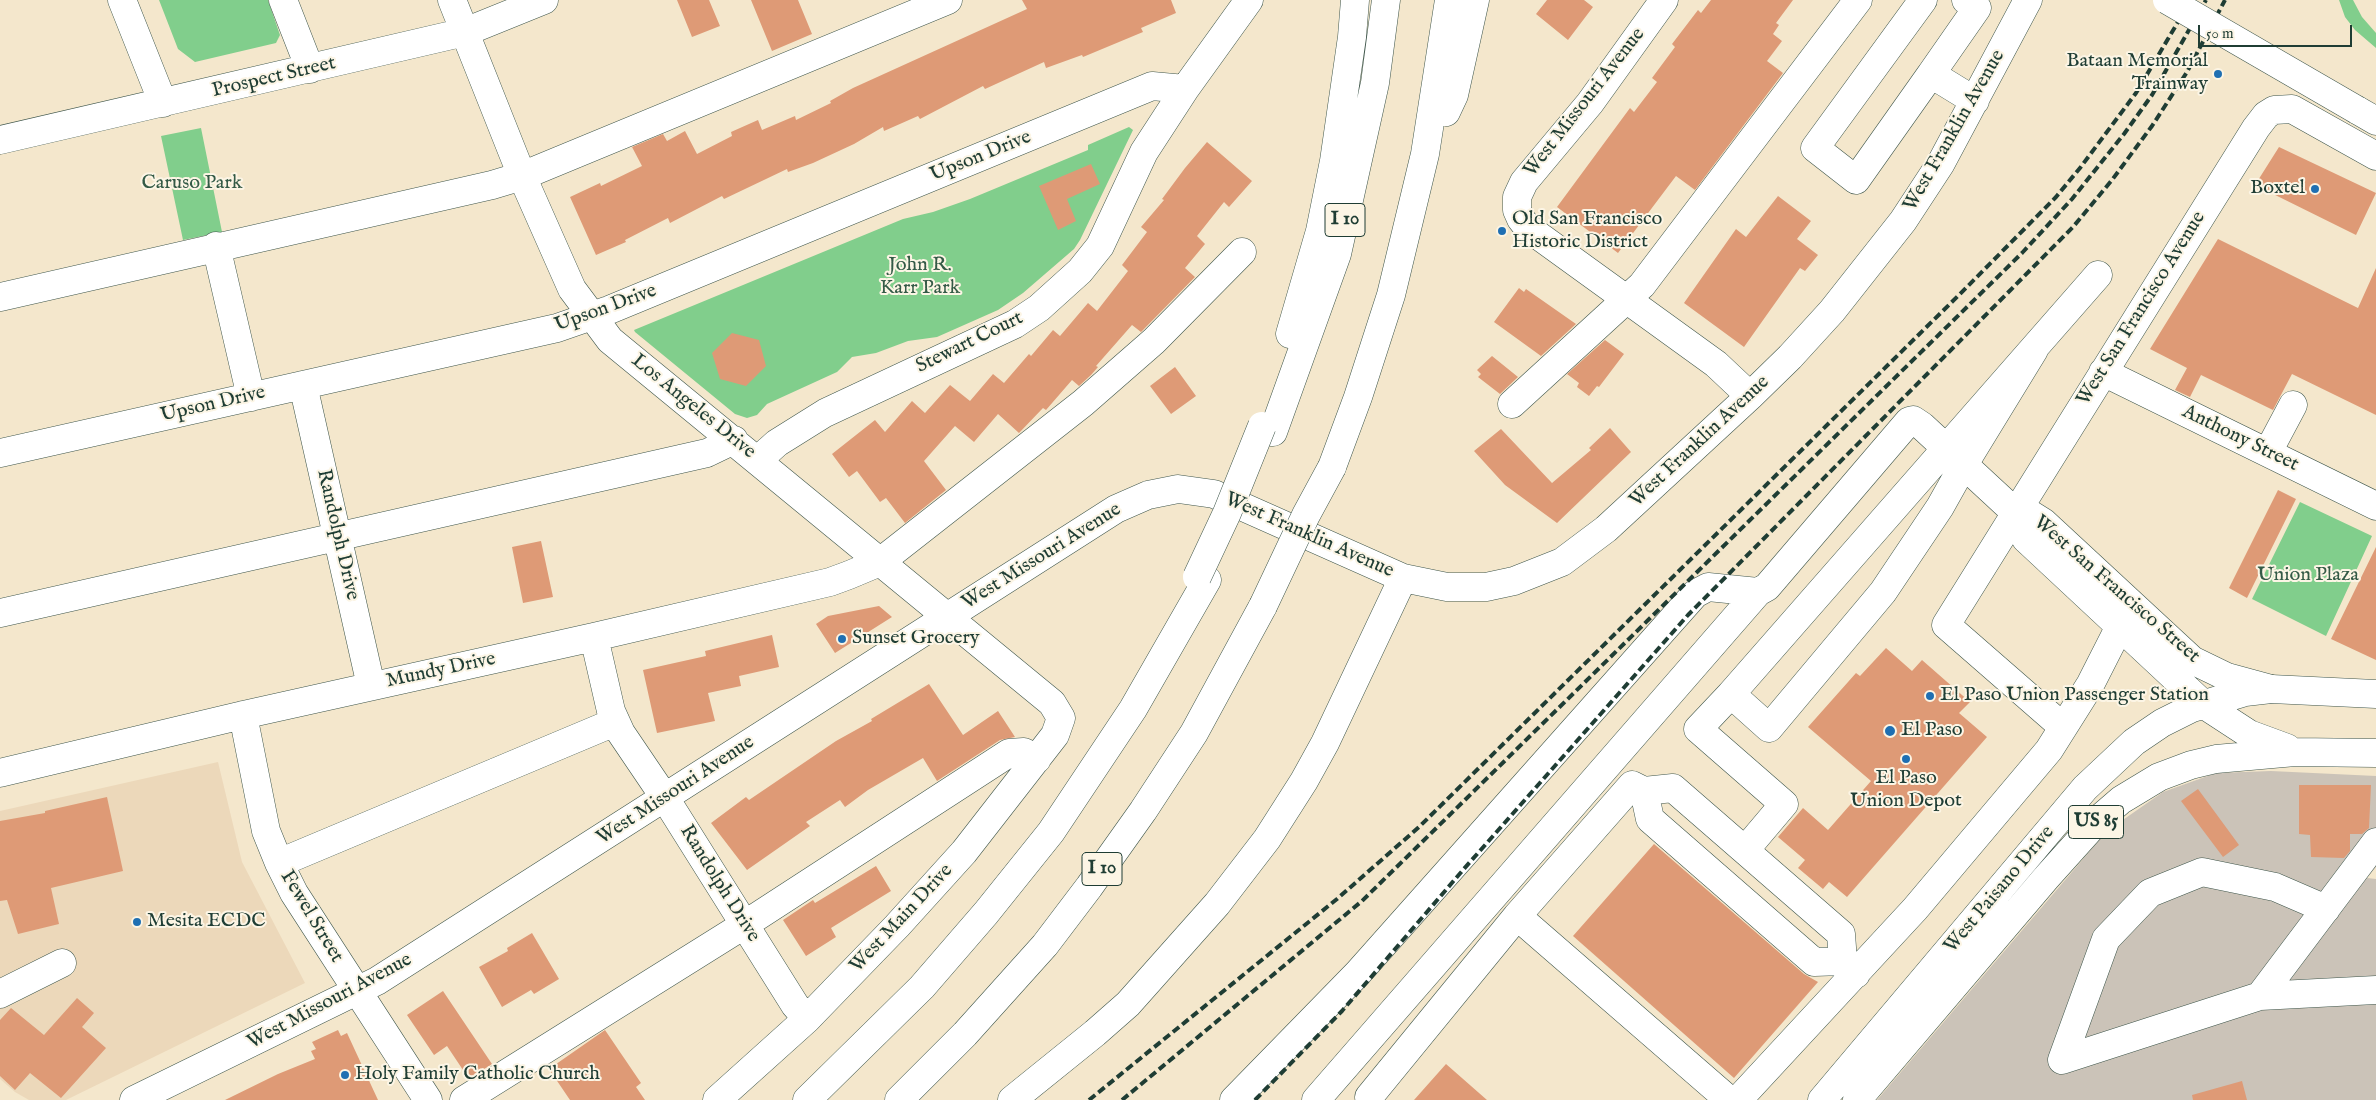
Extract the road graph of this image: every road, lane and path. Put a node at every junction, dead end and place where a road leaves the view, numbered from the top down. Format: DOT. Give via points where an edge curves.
graph roads {
  1 [pos="122,0"];
  2 [pos="283,0"];
  3 [pos="452,0"];
  4 [pos="544,0"];
  5 [pos="948,0"];
  6 [pos="1355,0"];
  7 [pos="1386,0"];
  8 [pos="1450,0"];
  9 [pos="1475,0"];
  10 [pos="1664,0"];
  11 [pos="1858,0"];
  12 [pos="1923,0"];
  13 [pos="2028,0"];
  14 [pos="2166,0"];
  15 [pos="1244,2"];
  16 [pos="1972,4"];
  17 [pos="2013,28"];
  18 [pos="465,32"];
  19 [pos="310,69"];
  20 [pos="1931,74"];
  21 [pos="1184,89"];
  22 [pos="1975,101"];
  23 [pos="163,103"];
  24 [pos="2367,115"];
  25 [pos="2,133"];
  26 [pos="1425,154"];
  27 [pos="2376,156"];
  28 [pos="522,176"];
  29 [pos="216,246"];
  30 [pos="1242,252"];
  31 [pos="2098,275"];
  32 [pos="0,298"];
  33 [pos="1628,299"];
  34 [pos="592,316"];
  35 [pos="2103,372"];
  36 [pos="303,384"];
  37 [pos="1750,396"];
  38 [pos="252,397"];
  39 [pos="1512,404"];
  40 [pos="2293,405"];
  41 [pos="1267,429"];
  42 [pos="734,440"];
  43 [pos="2268,452"];
  44 [pos="0,453"];
  45 [pos="1954,458"];
  46 [pos="758,460"];
  47 [pos="1912,486"];
  48 [pos="1214,494"];
  49 [pos="2375,502"];
  50 [pos="1940,508"];
  51 [pos="2017,514"];
  52 [pos="337,536"];
  53 [pos="880,562"];
  54 [pos="1403,578"];
  55 [pos="1758,592"];
  56 [pos="0,614"];
  57 [pos="946,617"];
  58 [pos="2120,626"];
  59 [pos="594,637"];
  60 [pos="371,686"];
  61 [pos="2271,689"];
  62 [pos="2376,694"];
  63 [pos="1735,698"];
  64 [pos="2202,704"];
  65 [pos="243,715"];
  66 [pos="1061,718"];
  67 [pos="615,722"];
  68 [pos="2063,727"];
  69 [pos="2295,752"];
  70 [pos="2376,753"];
  71 [pos="1037,759"];
  72 [pos="0,772"];
  73 [pos="1644,791"];
  74 [pos="665,798"];
  75 [pos="2376,842"];
  76 [pos="1746,849"];
  77 [pos="278,864"];
  78 [pos="2326,909"];
  79 [pos="1518,916"];
  80 [pos="744,925"];
  81 [pos="62,963"];
  82 [pos="1850,968"];
  83 [pos="2376,990"];
  84 [pos="358,992"];
  85 [pos="0,994"];
  86 [pos="2260,996"];
  87 [pos="806,1019"];
  88 [pos="830,1079"];
  89 [pos="1369,1099"];
  90 [pos="134,1100"];
  91 [pos="428,1100"];
  92 [pos="464,1100"];
  93 [pos="717,1100"];
  94 [pos="797,1100"];
  95 [pos="807,1100"];
  96 [pos="899,1100"];
  97 [pos="1012,1100"];
  98 [pos="1234,1100"];
  99 [pos="1316,1100"];
  100 [pos="1729,1100"];
  101 [pos="1738,1100"];
  102 [pos="1822,1100"];
  103 [pos="1857,1100"];
  1 -- 23 [label="main road"];
  2 -- 19 [label="main road"];
  3 -- 18 [label="main road, Los Angeles Drive"];
  4 -- 18 [label="main road, Prospect Street"];
  5 -- 28 [label="main road"];
  6 -- 41 [label="main road" via="1342,117 1320,231"];
  7 -- 41 [label="main road, I 10" via="1375,83 1337,254"];
  8 -- 26 [label="main road, I 10"];
  9 -- 26 [label="main road" via="1454,95"];
  10 -- 33 [label="main road, West Missouri Avenue" via="1590,103 1524,182 1517,197 1517,210 1528,228"];
  11 -- 33 [label="main road" via="1642,286"];
  12 -- 20 [label="main road" via="1815,148 1856,180"];
  13 -- 17 [label="main road, West Franklin Avenue"];
  14 -- 24 [label="main road, bridge"];
  15 -- 21 [label="main road, Stewart Court"];
  16 -- 17 [label="main road"];
  16 -- 20 [label="main road"];
  17 -- 22 [label="main road, West Franklin Avenue"];
  18 -- 19 [label="main road, Prospect Street"];
  18 -- 28 [label="main road, Los Angeles Drive"];
  19 -- 23 [label="main road, Prospect Street"];
  20 -- 22 [label="main road"];
  21 -- 34 [label="main road, Upson Drive" via="1152,86"];
  21 -- 46 [label="main road, Stewart Court" via="1144,152 1100,246 1080,271 1039,308 1015,324 825,413 776,443"];
  22 -- 37 [label="main road, West Franklin Avenue" via="1941,163 1874,259 1790,357"];
  23 -- 25 [label="main road, Prospect Street"];
  26 -- 96 [label="main road, I 10, bridge" via="1391,295 1332,466 1263,606 1194,733 1089,887 1032,960"];
  27 -- 35 [label="main road, West San Francisco Avenue" via="2300,112 2283,108 2266,115"];
  28 -- 29 [label="main road"];
  28 -- 34 [label="main road, Los Angeles Drive" via="572,289"];
  29 -- 32 [label="main road"];
  29 -- 38 [label="main road"];
  30 -- 53 [label="main road, Mundy Drive" via="1154,341 1083,403"];
  31 -- 45 [label="main road" via="2034,350"];
  33 -- 37 [label="main road" via="1716,364"];
  33 -- 39 [label="main road"];
  34 -- 36 [label="main road, Upson Drive" via="557,328"];
  34 -- 42 [label="main road, Los Angeles Drive" via="610,340"];
  35 -- 43 [label="main road, Anthony Street"];
  35 -- 51 [label="main road, West San Francisco Avenue"];
  36 -- 38 [label="main road, Upson Drive"];
  36 -- 52 [label="main road, Randolph Drive"];
  37 -- 54 [label="main road, West Franklin Avenue" via="1606,529 1562,562 1514,581 1486,587 1447,587"];
  38 -- 44 [label="main road, Upson Drive"];
  40 -- 43 [label="main road"];
  41 -- 88 [label="main road, I 10" via="1246,499 1133,709 1051,832 922,987"];
  42 -- 46 [label="main road, Los Angeles Drive"];
  42 -- 52 [label="main road" via="708,453"];
  43 -- 49 [label="main road, Anthony Street"];
  45 -- 47 [label="main road"];
  45 -- 50 [label="main road"];
  45 -- 51 [label="main road"];
  45 -- 55 [label="main road" via="1922,426 1909,421 1767,587"];
  46 -- 53 [label="main road, Los Angeles Drive"];
  47 -- 50 [label="main road"];
  47 -- 63 [label="main road"];
  48 -- 54 [label="main road, West Franklin Avenue"];
  48 -- 57 [label="main road, West Missouri Avenue" via="1178,488 1148,495 1116,509"];
  50 -- 63 [label="main road" via="1884,592 1768,728"];
  51 -- 58 [label="main road" via="2018,525 2026,539"];
  51 -- 61 [label="main road, West San Francisco Street" via="2027,512 2043,522 2192,660 2227,677"];
  51 -- 68 [label="main road, West San Francisco Avenue" via="1946,625"];
  52 -- 56 [label="main road"];
  52 -- 60 [label="main road, Randolph Drive"];
  53 -- 57 [label="main road, Los Angeles Drive"];
  53 -- 59 [label="main road, Mundy Drive" via="830,582"];
  54 -- 97 [label="main road" via="1325,744 1267,839 1217,904 1128,1004"];
  55 -- 98 [label="main road" via="1708,587 1695,594 1358,973"];
  55 -- 99 [label="main road"];
  57 -- 66 [label="main road, Los Angeles Drive" via="1056,706"];
  57 -- 74 [label="main road, West Missouri Avenue"];
  58 -- 64 [label="main road"];
  58 -- 68 [label="main road" via="2090,685"];
  59 -- 60 [label="main road, Mundy Drive"];
  59 -- 67 [label="main road, Randolph Drive"];
  60 -- 65 [label="main road, Mundy Drive"];
  61 -- 62 [label="main road, West Paisano Drive / US 85"];
  61 -- 64 [label="main road, West Paisano Drive / US 85" via="2245,692"];
  63 -- 76 [label="main road" via="1698,729 1784,804"];
  64 -- 69 [label="main road" via="2249,734"];
  64 -- 102 [label="main road, West Paisano Drive / US 85" via="2162,723 2134,742 2085,788"];
  65 -- 72 [label="main road, Mundy Drive"];
  65 -- 77 [label="main road, Fewel Street" via="266,831"];
  66 -- 71 [label="main road, West Main Drive" via="1055,735"];
  67 -- 74 [label="main road, Randolph Drive"];
  67 -- 77 [label="main road"];
  68 -- 82 [label="main road" via="2049,750 1915,909"];
  69 -- 70 [label="main road, West Paisano Drive / US 85"];
  69 -- 103 [label="main road, West Paisano Drive / US 85" via="2216,759 2191,765 2159,777 2121,800 2099,819 2046,878"];
  71 -- 80 [label="main road" via="1024,752 1009,753"];
  71 -- 87 [label="main road, West Main Drive" via="964,852"];
  73 -- 76 [label="main road" via="1674,788"];
  73 -- 79 [label="main road" via="1632,785"];
  73 -- 82 [label="main road" via="1650,819 1814,962"];
  74 -- 80 [label="main road, Randolph Drive"];
  74 -- 84 [label="main road, West Missouri Avenue"];
  75 -- 78 [label="main road"];
  76 -- 82 [label="main road" via="1841,934"];
  77 -- 84 [label="main road, Fewel Street"];
  78 -- 86 [label="main road"];
  78 -- 86 [label="main road" via="2275,886 2202,872 2150,893 2106,939 2062,1060"];
  79 -- 89 [label="main road"];
  79 -- 100 [label="main road"];
  80 -- 87 [label="main road, Randolph Drive"];
  80 -- 92 [label="main road"];
  81 -- 85 [label="main road"];
  82 -- 101 [label="main road"];
  83 -- 86 [label="main road"];
  84 -- 90 [label="main road, West Missouri Avenue"];
  84 -- 91 [label="main road, Fewel Street"];
  87 -- 93 [label="main road, West Main Drive"];
  88 -- 94 [label="main road"];
  88 -- 95 [label="main road, I 10"];
}
